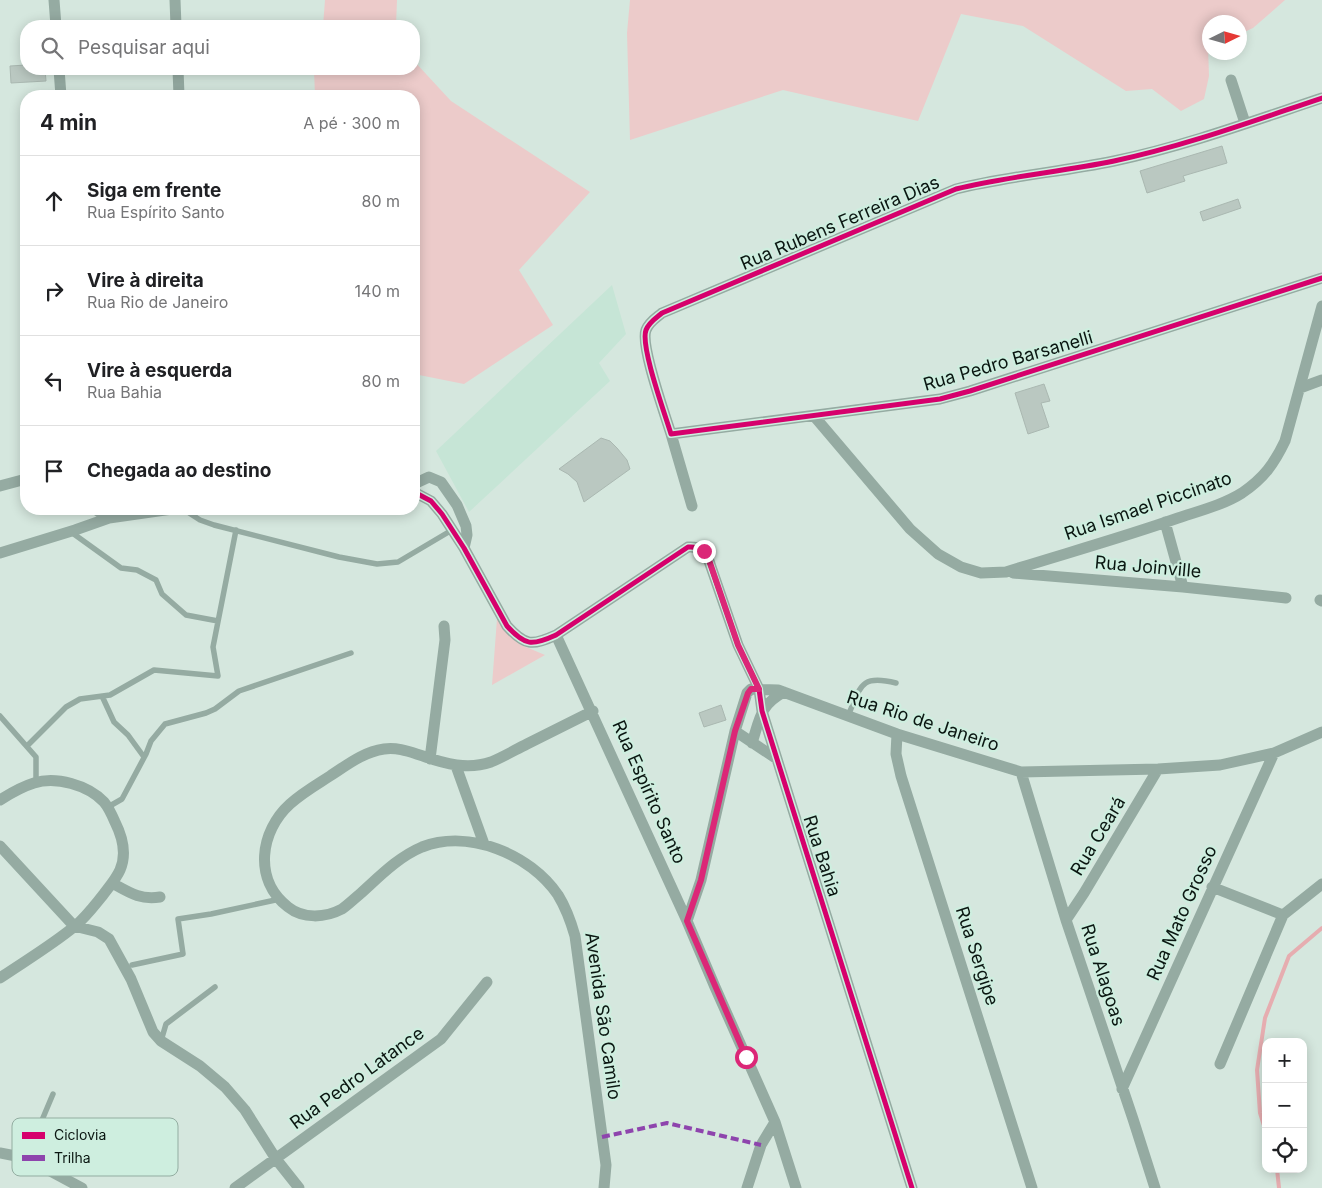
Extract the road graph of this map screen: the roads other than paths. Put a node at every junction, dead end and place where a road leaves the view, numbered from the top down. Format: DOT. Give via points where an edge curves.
graph roads {
  1 [pos="54,0"];
  2 [pos="175,0"];
  3 [pos="56,20"];
  4 [pos="176,20"];
  5 [pos="59,75"];
  6 [pos="178,75"];
  7 [pos="1231,80"];
  8 [pos="61,90"];
  9 [pos="179,90"];
  10 [pos="1322,98"];
  11 [pos="1245,123"];
  12 [pos="1322,278"];
  13 [pos="1322,306"];
  14 [pos="1322,380"];
  15 [pos="1300,388"];
  16 [pos="814,416"];
  17 [pos="670,434"];
  18 [pos="20,481"];
  19 [pos="420,481"];
  20 [pos="0,486"];
  21 [pos="420,495"];
  22 [pos="692,506"];
  23 [pos="104,515"];
  24 [pos="130,515"];
  25 [pos="192,515"];
  26 [pos="109,518"];
  27 [pos="1165,522"];
  28 [pos="236,530"];
  29 [pos="452,530"];
  30 [pos="71,532"];
  31 [pos="464,548"];
  32 [pos="0,552"];
  33 [pos="1006,572"];
  34 [pos="1182,587"];
  35 [pos="1286,598"];
  36 [pos="218,621"];
  37 [pos="444,626"];
  38 [pos="556,634"];
  39 [pos="351,653"];
  40 [pos="896,683"];
  41 [pos="759,689"];
  42 [pos="784,692"];
  43 [pos="102,696"];
  44 [pos="593,711"];
  45 [pos="762,711"];
  46 [pos="0,716"];
  47 [pos="848,716"];
  48 [pos="735,731"];
  49 [pos="1322,732"];
  50 [pos="897,734"];
  51 [pos="752,743"];
  52 [pos="27,746"];
  53 [pos="1274,752"];
  54 [pos="144,757"];
  55 [pos="430,759"];
  56 [pos="777,759"];
  57 [pos="456,766"];
  58 [pos="1158,769"];
  59 [pos="1021,772"];
  60 [pos="36,782"];
  61 [pos="0,800"];
  62 [pos="108,807"];
  63 [pos="484,844"];
  64 [pos="0,846"];
  65 [pos="112,883"];
  66 [pos="1322,884"];
  67 [pos="1212,887"];
  68 [pos="160,897"];
  69 [pos="280,899"];
  70 [pos="1283,915"];
  71 [pos="1066,920"];
  72 [pos="687,921"];
  73 [pos="74,926"];
  74 [pos="132,965"];
  75 [pos="0,978"];
  76 [pos="487,982"];
  77 [pos="215,987"];
  78 [pos="161,1041"];
  79 [pos="1220,1064"];
  80 [pos="1122,1089"];
  81 [pos="53,1094"];
  82 [pos="43,1118"];
  83 [pos="774,1122"];
  84 [pos="276,1159"];
  85 [pos="60,1176"];
  86 [pos="82,1188"];
  87 [pos="235,1188"];
  88 [pos="299,1188"];
  89 [pos="604,1188"];
  90 [pos="747,1188"];
  91 [pos="796,1188"];
  92 [pos="912,1188"];
  93 [pos="1032,1188"];
  94 [pos="1155,1188"];
  1 -- 3 [label="street"];
  2 -- 4 [label="street"];
  5 -- 8 [label="street"];
  6 -- 9 [label="street"];
  7 -- 11 [label="street"];
  10 -- 11 [label="street, Rua Rubens Ferreira Dias"];
  11 -- 17 [label="street, Rua Rubens Ferreira Dias" via="1112,161 983,182 956,190 662,313 646,330 646,346"];
  12 -- 16 [label="street, Rua Pedro Barsanelli" via="970,391 940,399"];
  13 -- 15 [label="street, Rua Ismael Piccinato"];
  14 -- 15 [label="street"];
  15 -- 27 [label="street, Rua Ismael Piccinato" via="1285,441 1275,462 1260,479 1241,494"];
  16 -- 17 [label="street, Rua Pedro Barsanelli"];
  16 -- 33 [label="street, Rua Ismael Piccinato" via="910,529 938,554 961,567 982,572"];
  17 -- 22 [label="street"];
  18 -- 20 [label="street"];
  19 -- 31 [label="street" via="429,477 441,482 457,505 466,526"];
  21 -- 29 [label="street" via="431,501"];
  23 -- 26 [label="street"];
  24 -- 26 [label="street"];
  25 -- 28 [label="lane"];
  26 -- 30 [label="street"];
  27 -- 33 [label="street, Rua Ismael Piccinato"];
  27 -- 34 [label="street"];
  28 -- 29 [label="lane" via="339,557 387,564 407,558"];
  28 -- 36 [label="lane"];
  29 -- 31 [label="street"];
  30 -- 32 [label="street"];
  30 -- 36 [label="lane" via="121,568 137,570 156,580 162,594 186,615"];
  31 -- 38 [label="street" via="517,637 534,643"];
  33 -- 34 [label="street, Rua Joinville"];
  34 -- 35 [label="street, Rua Joinville"];
  36 -- 43 [label="lane" via="213,647 218,676 154,670 110,695"];
  37 -- 55 [label="street"];
  38 -- 41 [label="street, Rua Bahia" via="688,547 697,546 709,560 738,645"];
  38 -- 44 [label="street, Rua Espírito Santo"];
  39 -- 54 [label="lane" via="239,691 206,713 165,724 151,741"];
  40 -- 47 [label="lane" via="870,679 863,684"];
  41 -- 42 [label="street, Rua Rio de Janeiro"];
  41 -- 45 [label="street, Rua Bahia"];
  41 -- 48 [label="street" via="751,689 748,693"];
  42 -- 45 [label="street" via="769,701"];
  42 -- 47 [label="street, Rua Rio de Janeiro"];
  43 -- 52 [label="lane" via="80,699 66,707"];
  43 -- 54 [label="lane" via="114,722"];
  44 -- 57 [label="street, Avenida São Camilo" via="490,762"];
  44 -- 72 [label="street, Rua Espírito Santo"];
  45 -- 51 [label="street"];
  45 -- 56 [label="street, Rua Bahia"];
  46 -- 52 [label="lane"];
  47 -- 50 [label="street, Rua Rio de Janeiro"];
  48 -- 51 [label="street"];
  48 -- 72 [label="street" via="701,880"];
  49 -- 53 [label="street, Rua Rio de Janeiro"];
  50 -- 59 [label="street, Rua Rio de Janeiro"];
  50 -- 93 [label="street, Rua Sergipe" via="896,754 901,776"];
  51 -- 56 [label="street"];
  52 -- 60 [label="lane" via="36,756"];
  53 -- 58 [label="street, Rua Rio de Janeiro" via="1220,765"];
  53 -- 67 [label="street, Rua Mato Grosso"];
  54 -- 62 [label="lane" via="122,799"];
  55 -- 57 [label="street, Avenida São Camilo"];
  55 -- 69 [label="street, Avenida São Camilo" via="400,748 370,753 355,759 289,805 278,818 265,845 269,885"];
  56 -- 92 [label="street, Rua Bahia"];
  57 -- 63 [label="street"];
  58 -- 59 [label="street, Rua Rio de Janeiro"];
  58 -- 71 [label="street, Rua Ceará"];
  59 -- 71 [label="street, Rua Alagoas"];
  60 -- 61 [label="street"];
  60 -- 62 [label="street" via="71,784 88,790"];
  62 -- 65 [label="street" via="120,832 124,854 121,869"];
  63 -- 69 [label="street, Avenida São Camilo" via="442,842 421,848 394,864 343,909 330,914 306,916"];
  63 -- 89 [label="street, Avenida São Camilo" via="520,860 539,875 557,894 568,915 575,936 606,1165"];
  64 -- 73 [label="street"];
  65 -- 68 [label="street" via="148,899"];
  65 -- 73 [label="street" via="88,914"];
  66 -- 70 [label="street"];
  67 -- 70 [label="street"];
  67 -- 80 [label="street, Rua Mato Grosso"];
  69 -- 74 [label="lane" via="178,918 183,954"];
  70 -- 79 [label="street"];
  71 -- 80 [label="street, Rua Alagoas"];
  72 -- 83 [label="street, Rua Espírito Santo"];
  73 -- 75 [label="street"];
  73 -- 78 [label="street" via="98,932 109,939 131,978 153,1032"];
  76 -- 84 [label="street, Rua Pedro Latance" via="441,1039"];
  77 -- 78 [label="lane" via="166,1024"];
  78 -- 84 [label="street" via="225,1087 245,1110"];
  80 -- 94 [label="street, Rua Alagoas"];
  81 -- 82 [label="lane"];
  83 -- 90 [label="street" via="761,1145"];
  83 -- 91 [label="street, Rua Espírito Santo"];
  84 -- 87 [label="street, Rua Pedro Latance"];
  84 -- 88 [label="street"];
  85 -- 86 [label="street"];
}
